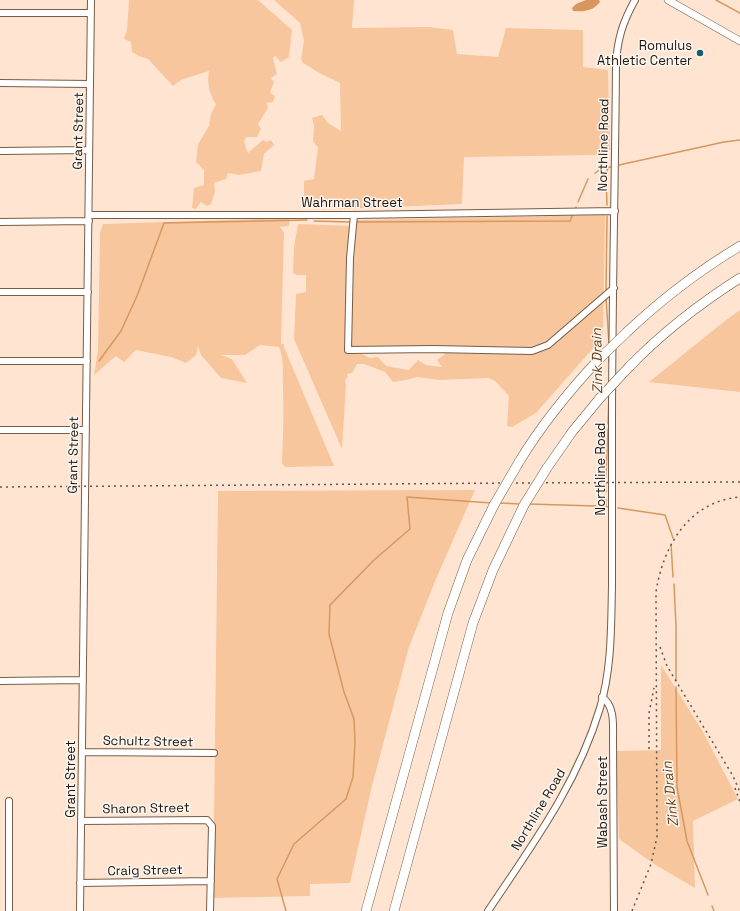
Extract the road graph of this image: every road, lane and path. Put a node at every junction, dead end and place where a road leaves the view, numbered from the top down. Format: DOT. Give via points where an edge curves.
graph roads {
  1 [pos="91,0"];
  2 [pos="635,0"];
  3 [pos="668,0"];
  4 [pos="0,13"];
  5 [pos="91,13"];
  6 [pos="740,41"];
  7 [pos="0,82"];
  8 [pos="90,84"];
  9 [pos="89,150"];
  10 [pos="0,151"];
  11 [pos="615,211"];
  12 [pos="354,214"];
  13 [pos="89,218"];
  14 [pos="0,222"];
  15 [pos="740,246"];
  16 [pos="740,278"];
  17 [pos="614,288"];
  18 [pos="0,292"];
  19 [pos="88,292"];
  20 [pos="0,361"];
  21 [pos="87,361"];
  22 [pos="0,430"];
  23 [pos="86,430"];
  24 [pos="83,680"];
  25 [pos="0,681"];
  26 [pos="602,697"];
  27 [pos="82,752"];
  28 [pos="214,753"];
  29 [pos="9,801"];
  30 [pos="81,821"];
  31 [pos="211,881"];
  32 [pos="80,883"];
  33 [pos="9,911"];
  34 [pos="80,911"];
  35 [pos="210,911"];
  36 [pos="366,911"];
  37 [pos="394,911"];
  38 [pos="488,911"];
  39 [pos="614,911"];
  1 -- 5 [label="street, Grant Street"];
  2 -- 11 [label="street, Northline Road" via="624,22 617,46"];
  3 -- 6 [label="main road"];
  4 -- 5 [label="street"];
  5 -- 8 [label="street, Grant Street"];
  7 -- 8 [label="street"];
  8 -- 9 [label="street, Grant Street"];
  9 -- 10 [label="street"];
  9 -- 13 [label="street, Grant Street"];
  11 -- 12 [label="street, Wahrman Street"];
  11 -- 17 [label="street, Northline Road"];
  12 -- 13 [label="street, Wahrman Street"];
  12 -- 17 [label="street" via="350,258 348,350 532,351 548,345"];
  13 -- 14 [label="street, Wahrman Street"];
  13 -- 19 [label="street, Grant Street"];
  15 -- 36 [label="highway, bridge" via="668,296 599,359 553,412 494,505 467,560 446,619"];
  16 -- 37 [label="highway, bridge" via="684,317 650,345 572,432 524,505 495,564 473,623"];
  17 -- 26 [label="street, Northline Road" via="611,641"];
  18 -- 19 [label="street"];
  19 -- 21 [label="street, Grant Street"];
  20 -- 21 [label="street"];
  21 -- 23 [label="street, Grant Street"];
  22 -- 23 [label="street"];
  23 -- 24 [label="street, Grant Street"];
  24 -- 25 [label="street"];
  24 -- 27 [label="street, Grant Street"];
  26 -- 38 [label="street, Northline Road" via="585,749 568,787"];
  26 -- 39 [label="street, Wabash Street" via="610,705 612,719"];
  27 -- 28 [label="street, Schultz Street"];
  27 -- 30 [label="street, Grant Street"];
  29 -- 33 [label="street"];
  30 -- 31 [label="street, Sharon Street" via="210,821"];
  30 -- 32 [label="street, Grant Street"];
  31 -- 32 [label="street, Craig Street"];
  31 -- 35 [label="street"];
  32 -- 34 [label="street, Grant Street"];
}
